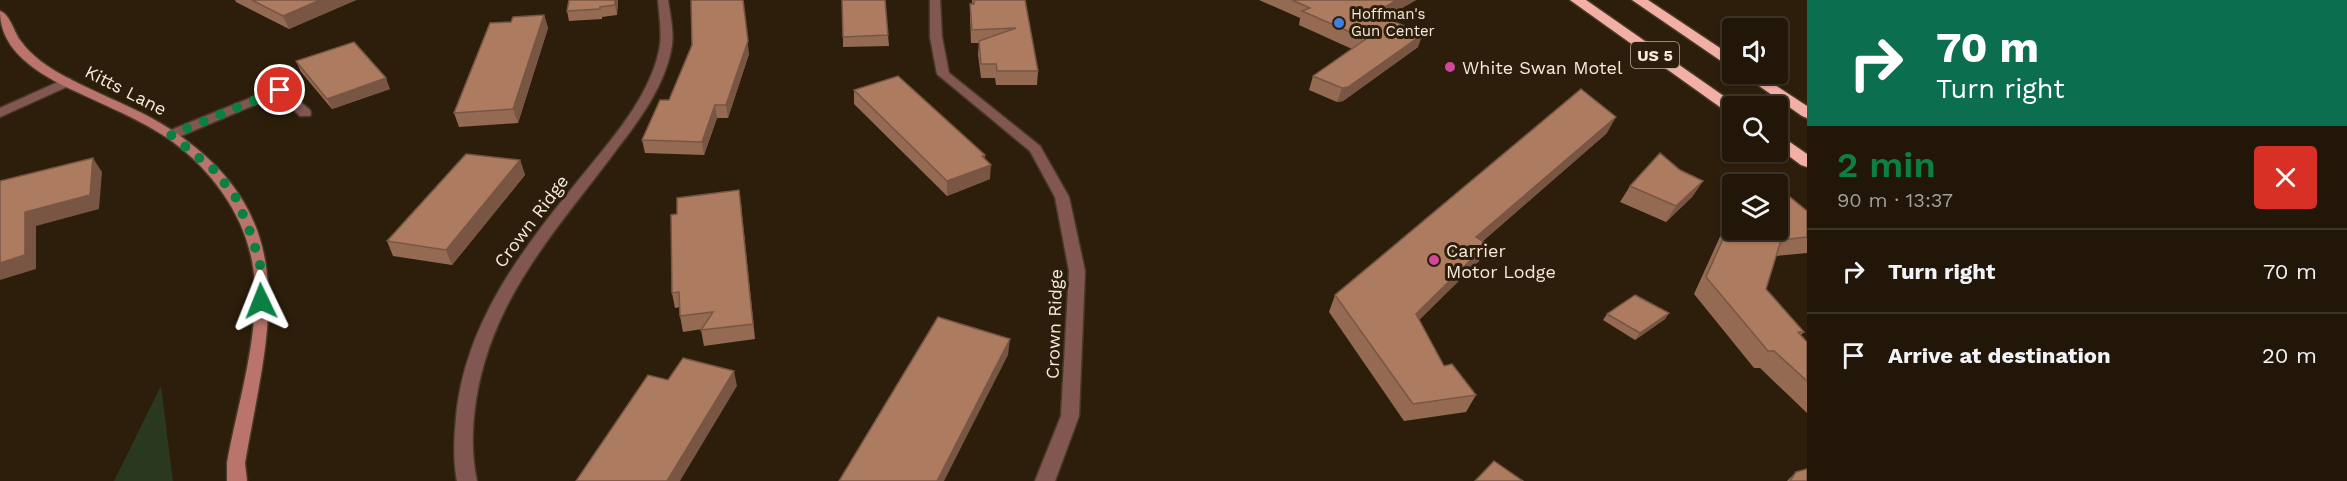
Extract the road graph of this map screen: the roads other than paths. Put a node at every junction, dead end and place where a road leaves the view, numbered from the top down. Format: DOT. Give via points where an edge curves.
graph roads {
  1 [pos="663,0"];
  2 [pos="935,0"];
  3 [pos="1577,0"];
  4 [pos="1639,0"];
  5 [pos="0,14"];
  6 [pos="1722,56"];
  7 [pos="67,82"];
  8 [pos="1764,84"];
  9 [pos="1722,102"];
  10 [pos="0,112"];
  11 [pos="305,113"];
  12 [pos="1807,113"];
  13 [pos="171,135"];
  14 [pos="1788,148"];
  15 [pos="1807,162"];
  16 [pos="237,481"];
  17 [pos="467,481"];
  18 [pos="1046,481"];
  1 -- 17 [label="street, Crown Ridge" via="666,48 640,110 533,249 491,318 476,356 468,393 464,430"];
  2 -- 18 [label="street, Crown Ridge" via="936,37 944,74 1035,149 1062,197 1077,271 1070,416"];
  3 -- 9 [label="highway, US 5"];
  4 -- 6 [label="highway, US 5"];
  5 -- 7 [label="street, Kitts Lane" via="21,50"];
  7 -- 10 [label="street"];
  7 -- 13 [label="street, Kitts Lane" via="129,110"];
  8 -- 12 [label="highway"];
  11 -- 13 [label="street" via="280,90"];
  13 -- 16 [label="street, Kitts Lane" via="213,169 235,196 260,263 256,351 238,451"];
  14 -- 15 [label="highway"];
}
